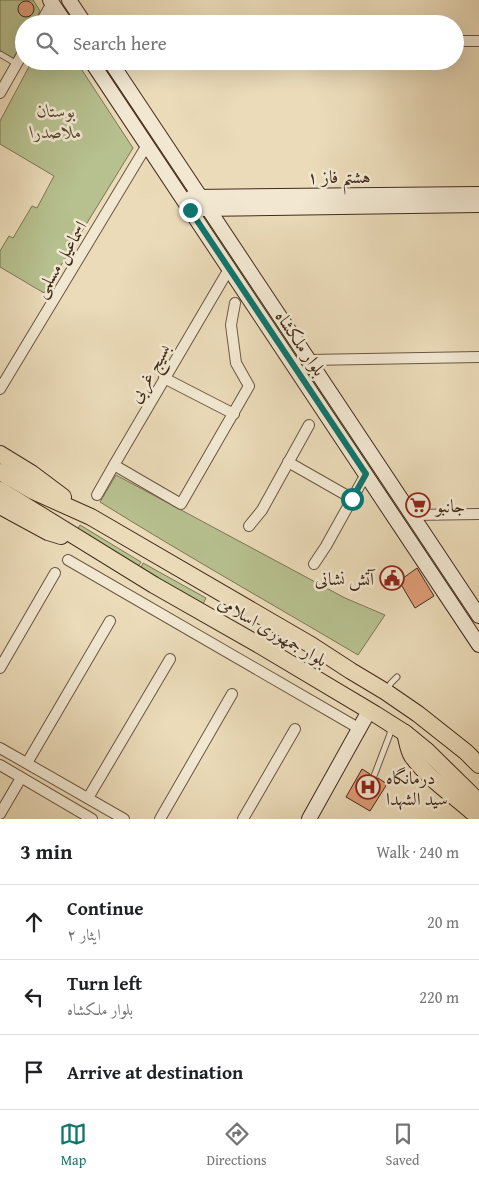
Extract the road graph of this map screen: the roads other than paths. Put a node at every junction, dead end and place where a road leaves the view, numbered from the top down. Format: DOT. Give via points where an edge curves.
graph roads {
  1 [pos="69,0"];
  2 [pos="51,2"];
  3 [pos="44,15"];
  4 [pos="60,15"];
  5 [pos="79,15"];
  6 [pos="479,41"];
  7 [pos="464,42"];
  8 [pos="0,54"];
  9 [pos="15,63"];
  10 [pos="15,67"];
  11 [pos="97,70"];
  12 [pos="116,70"];
  13 [pos="0,93"];
  14 [pos="147,145"];
  15 [pos="479,194"];
  16 [pos="198,196"];
  17 [pos="181,197"];
  18 [pos="479,205"];
  19 [pos="207,209"];
  20 [pos="190,210"];
  21 [pos="229,269"];
  22 [pos="235,303"];
  23 [pos="479,358"];
  24 [pos="310,360"];
  25 [pos="164,378"];
  26 [pos="0,389"];
  27 [pos="234,414"];
  28 [pos="309,426"];
  29 [pos="0,454"];
  30 [pos="288,462"];
  31 [pos="114,465"];
  32 [pos="0,472"];
  33 [pos="366,474"];
  34 [pos="0,490"];
  35 [pos="97,495"];
  36 [pos="28,497"];
  37 [pos="352,499"];
  38 [pos="0,506"];
  39 [pos="479,514"];
  40 [pos="412,515"];
  41 [pos="91,517"];
  42 [pos="249,526"];
  43 [pos="85,543"];
  44 [pos="68,560"];
  45 [pos="314,564"];
  46 [pos="447,567"];
  47 [pos="54,573"];
  48 [pos="433,575"];
  49 [pos="476,611"];
  50 [pos="462,618"];
  51 [pos="110,621"];
  52 [pos="479,645"];
  53 [pos="329,656"];
  54 [pos="170,659"];
  55 [pos="0,668"];
  56 [pos="398,677"];
  57 [pos="317,679"];
  58 [pos="386,692"];
  59 [pos="232,694"];
  60 [pos="369,711"];
  61 [pos="424,719"];
  62 [pos="390,724"];
  63 [pos="295,729"];
  64 [pos="360,729"];
  65 [pos="405,733"];
  66 [pos="0,748"];
  67 [pos="472,755"];
  68 [pos="27,763"];
  69 [pos="0,765"];
  70 [pos="479,765"];
  71 [pos="374,776"];
  72 [pos="21,778"];
  73 [pos="479,778"];
  74 [pos="60,782"];
  75 [pos="52,796"];
  76 [pos="88,798"];
  77 [pos="479,802"];
  78 [pos="0,814"];
  79 [pos="85,817"];
  80 [pos="121,818"];
  81 [pos="479,818"];
  82 [pos="160,819"];
  83 [pos="243,819"];
  84 [pos="309,819"];
  1 -- 5 [label="main road"];
  2 -- 3 [label="street"];
  2 -- 4 [label="main road"];
  6 -- 7 [label="street"];
  8 -- 9 [label="lane"];
  10 -- 13 [label="street"];
  11 -- 14 [label="main road, بلوار ملکشاه"];
  12 -- 16 [label="main road, بلوار ملکشاه"];
  14 -- 17 [label="main road, بلوار ملکشاه"];
  14 -- 26 [label="street, اسماعیل مسلمی"];
  15 -- 16 [label="main road, هشتم فاز ۱"];
  16 -- 17 [label="main road, هشتم فاز ۱"];
  16 -- 19 [label="main road, بلوار ملکشاه"];
  17 -- 20 [label="main road, بلوار ملکشاه"];
  18 -- 19 [label="main road, هشتم فاز ۱"];
  19 -- 20 [label="main road, هشتم فاز ۱"];
  19 -- 24 [label="main road, بلوار ملکشاه"];
  20 -- 21 [label="main road, بلوار ملکشاه"];
  21 -- 25 [label="street, بسیج غربی"];
  21 -- 33 [label="main road, بلوار ملکشاه"];
  22 -- 27 [label="street" via="230,325 236,363 249,386"];
  23 -- 24 [label="street"];
  24 -- 40 [label="main road, بلوار ملکشاه"];
  25 -- 27 [label="street"];
  25 -- 31 [label="street, بسیج غربی"];
  27 -- 31 [label="street" via="181,504"];
  28 -- 30 [label="street"];
  29 -- 41 [label="main road"];
  30 -- 37 [label="street"];
  30 -- 42 [label="street" via="262,510"];
  31 -- 35 [label="street, بسیج غربی"];
  32 -- 36 [label="main road"];
  33 -- 37 [label="street"];
  33 -- 48 [label="main road, بلوار ملکشاه"];
  34 -- 36 [label="main road"];
  36 -- 41 [label="main road, بلوار جمهوری اسلامی"];
  36 -- 43 [label="main road, بلوار جمهوری اسلامی"];
  37 -- 45 [label="street"];
  38 -- 43 [label="main road" via="48,532"];
  39 -- 40 [label="street"];
  40 -- 46 [label="main road, بلوار ملکشاه"];
  41 -- 53 [label="main road, بلوار جمهوری اسلامی"];
  43 -- 57 [label="main road, بلوار جمهوری اسلامی"];
  44 -- 64 [label="street"];
  46 -- 48 [label="main road" via="443,576"];
  46 -- 49 [label="main road, بلوار ملکشاه"];
  47 -- 55 [label="street"];
  48 -- 50 [label="main road, بلوار ملکشاه"];
  49 -- 50 [label="main road" via="466,606 461,613"];
  50 -- 52 [label="main road, بلوار ملکشاه"];
  51 -- 68 [label="street"];
  53 -- 57 [label="main road" via="330,670"];
  53 -- 58 [label="main road, بلوار جمهوری اسلامی"];
  54 -- 76 [label="street"];
  56 -- 58 [label="lane"];
  57 -- 60 [label="main road, بلوار جمهوری اسلامی"];
  58 -- 61 [label="main road, بلوار جمهوری اسلامی"];
  59 -- 82 [label="street"];
  60 -- 62 [label="main road, بلوار جمهوری اسلامی"];
  60 -- 64 [label="main road"];
  61 -- 67 [label="main road, بلوار جمهوری اسلامی"];
  61 -- 73 [label="main road"];
  62 -- 65 [label="main road, بلوار جمهوری اسلامی"];
  62 -- 71 [label="lane" via="390,734"];
  63 -- 83 [label="street"];
  64 -- 84 [label="main road"];
  65 -- 77 [label="main road, بلوار جمهوری اسلامی"];
  65 -- 81 [label="main road" via="411,754 433,780"];
  66 -- 68 [label="street"];
  67 -- 70 [label="main road, بلوار جمهوری اسلامی"];
  68 -- 74 [label="street"];
  69 -- 72 [label="street"];
  72 -- 75 [label="street"];
  72 -- 78 [label="street"];
  74 -- 75 [label="street"];
  74 -- 76 [label="street"];
  75 -- 79 [label="street"];
  76 -- 80 [label="street"];
}
